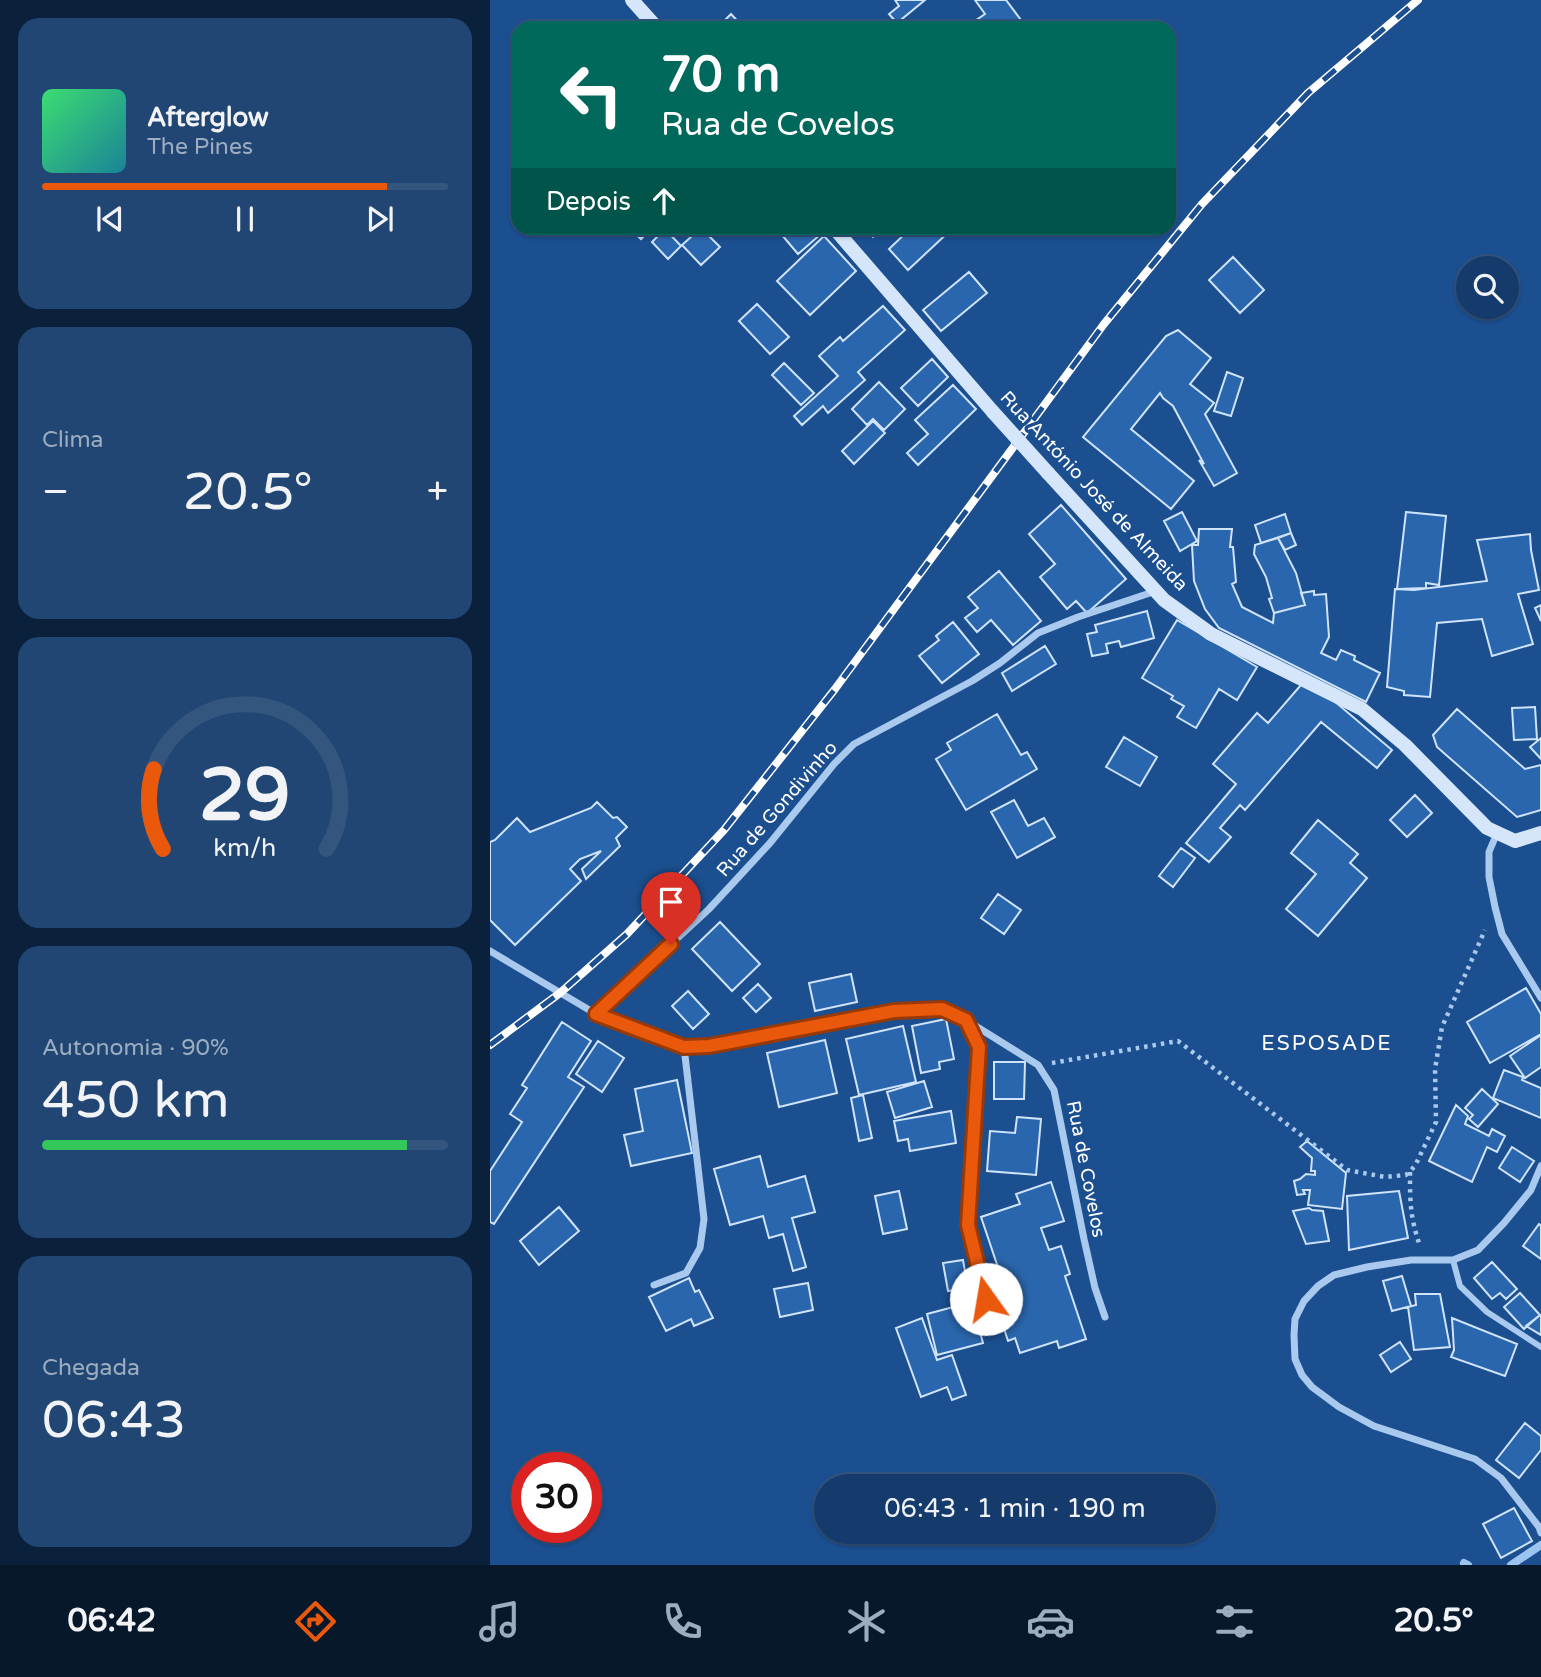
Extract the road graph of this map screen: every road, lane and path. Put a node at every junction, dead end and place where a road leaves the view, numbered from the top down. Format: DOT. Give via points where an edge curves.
graph roads {
  1 [pos="632,0"];
  2 [pos="651,21"];
  3 [pos="840,235"];
  4 [pos="1156,591"];
  5 [pos="1497,833"];
  6 [pos="1541,833"];
  7 [pos="1494,907"];
  8 [pos="490,951"];
  9 [pos="1541,998"];
  10 [pos="596,1014"];
  11 [pos="966,1020"];
  12 [pos="684,1047"];
  13 [pos="1038,1065"];
  14 [pos="1541,1166"];
  15 [pos="1410,1171"];
  16 [pos="1424,1260"];
  17 [pos="1453,1260"];
  18 [pos="654,1285"];
  19 [pos="1105,1317"];
  20 [pos="992,1323"];
  21 [pos="1541,1347"];
  22 [pos="1540,1530"];
  1 -- 2 [label="main road"];
  3 -- 4 [label="main road, Rua António José de Almeida, bridge"];
  4 -- 5 [label="main road, Rua António José de Almeida" via="1211,634 1362,709"];
  4 -- 10 [label="street, Rua de Gondivinho" via="1038,633 972,681 855,744 709,909"];
  5 -- 6 [label="main road" via="1515,841"];
  5 -- 7 [label="street" via="1489,852"];
  7 -- 9 [label="street" via="1502,934"];
  7 -- 15 [label="path" via="1442,1027 1435,1069 1436,1122"];
  8 -- 10 [label="street"];
  10 -- 12 [label="street"];
  11 -- 12 [label="street, Rua de Covelos" via="942,1009 894,1011"];
  11 -- 13 [label="street, Rua de Covelos"];
  11 -- 20 [label="street" via="979,1047 968,1225"];
  12 -- 18 [label="street" via="704,1219 700,1248 686,1273"];
  13 -- 15 [label="path" via="1178,1041 1347,1170 1385,1177"];
  13 -- 19 [label="street, Rua de Covelos" via="1054,1090"];
  14 -- 17 [label="street" via="1531,1190 1504,1223 1478,1250"];
  15 -- 16 [label="path" via="1410,1208"];
  16 -- 17 [label="street"];
  16 -- 22 [label="street" via="1334,1275 1318,1286 1295,1319 1295,1359 1312,1387 1374,1426 1475,1459 1502,1478"];
  17 -- 21 [label="street" via="1460,1286 1469,1295"];
}
